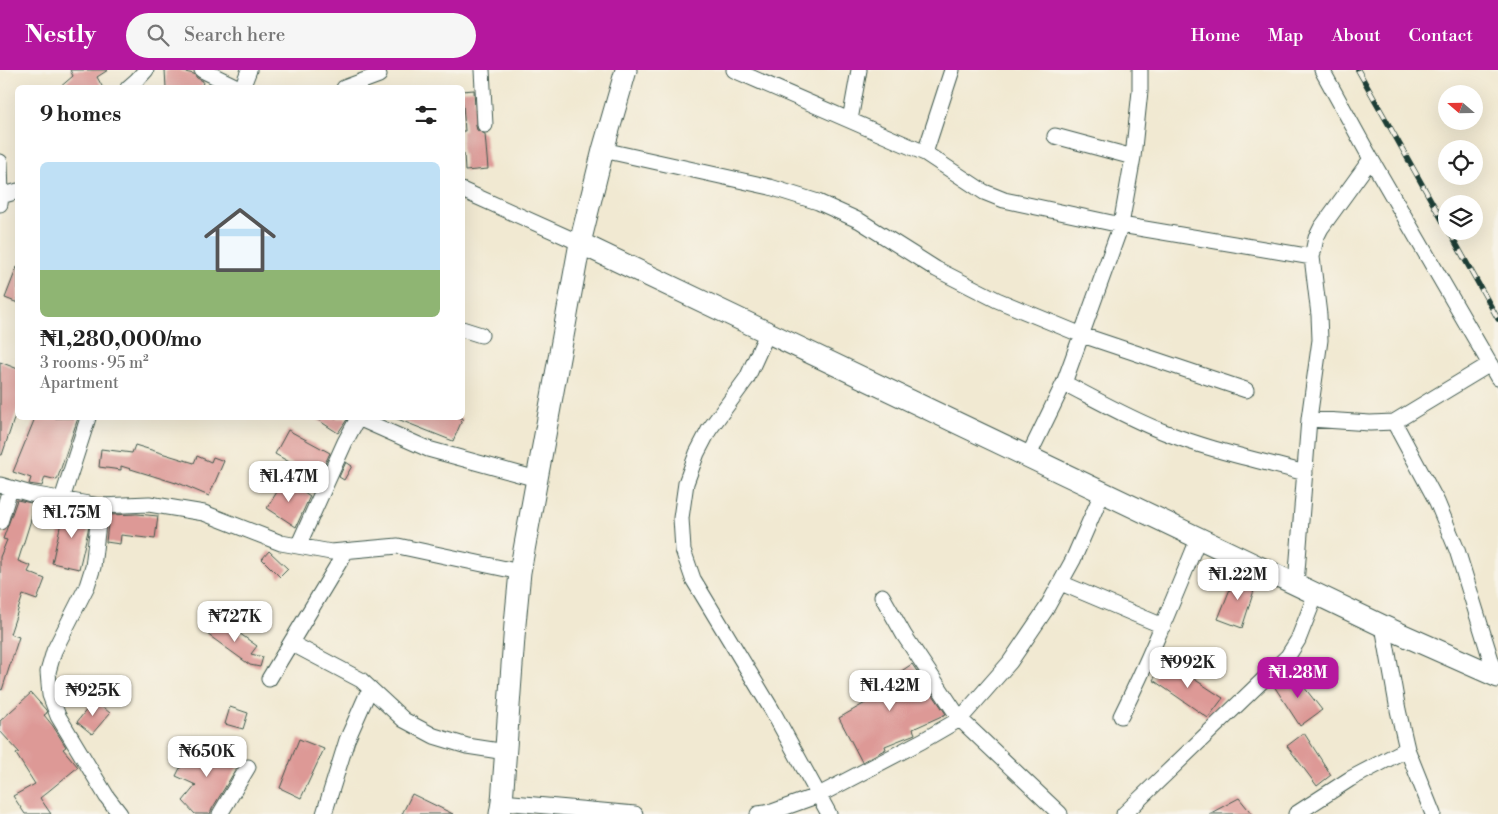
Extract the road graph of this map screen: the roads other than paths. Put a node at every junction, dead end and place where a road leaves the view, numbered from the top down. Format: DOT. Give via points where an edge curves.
graph roads {
  1 [pos="146,70"];
  2 [pos="202,70"];
  3 [pos="249,70"];
  4 [pos="482,70"];
  5 [pos="626,70"];
  6 [pos="734,70"];
  7 [pos="859,70"];
  8 [pos="952,70"];
  9 [pos="1140,70"];
  10 [pos="1322,70"];
  11 [pos="379,75"];
  12 [pos="131,85"];
  13 [pos="234,85"];
  14 [pos="242,85"];
  15 [pos="352,85"];
  16 [pos="850,120"];
  17 [pos="485,125"];
  18 [pos="1055,136"];
  19 [pos="603,150"];
  20 [pos="925,153"];
  21 [pos="1133,157"];
  22 [pos="1371,158"];
  23 [pos="0,162"];
  24 [pos="465,191"];
  25 [pos="15,192"];
  26 [pos="0,200"];
  27 [pos="1122,225"];
  28 [pos="580,243"];
  29 [pos="1312,257"];
  30 [pos="465,330"];
  31 [pos="767,334"];
  32 [pos="481,335"];
  33 [pos="1082,335"];
  34 [pos="1490,364"];
  35 [pos="1498,378"];
  36 [pos="1064,384"];
  37 [pos="1246,390"];
  38 [pos="1309,419"];
  39 [pos="87,420"];
  40 [pos="357,420"];
  41 [pos="363,420"];
  42 [pos="1394,422"];
  43 [pos="1028,457"];
  44 [pos="1305,473"];
  45 [pos="538,479"];
  46 [pos="5,487"];
  47 [pos="1103,491"];
  48 [pos="62,499"];
  49 [pos="100,506"];
  50 [pos="0,522"];
  51 [pos="1199,537"];
  52 [pos="298,546"];
  53 [pos="346,551"];
  54 [pos="520,572"];
  55 [pos="1061,583"];
  56 [pos="1296,584"];
  57 [pos="1316,594"];
  58 [pos="882,596"];
  59 [pos="1163,626"];
  60 [pos="1383,626"];
  61 [pos="291,643"];
  62 [pos="1497,676"];
  63 [pos="269,680"];
  64 [pos="370,688"];
  65 [pos="1121,716"];
  66 [pos="960,719"];
  67 [pos="1407,749"];
  68 [pos="506,752"];
  69 [pos="248,767"];
  70 [pos="819,795"];
  71 [pos="501,808"];
  72 [pos="1303,812"];
  73 [pos="119,814"];
  74 [pos="220,814"];
  75 [pos="324,814"];
  76 [pos="635,814"];
  77 [pos="758,814"];
  78 [pos="829,814"];
  79 [pos="1060,814"];
  80 [pos="1124,814"];
  81 [pos="1433,814"];
  1 -- 12 [label="street"];
  2 -- 13 [label="street"];
  3 -- 14 [label="street"];
  4 -- 17 [label="street"];
  5 -- 19 [label="street"];
  6 -- 16 [label="street"];
  7 -- 16 [label="street"];
  8 -- 20 [label="street"];
  9 -- 21 [label="street"];
  10 -- 22 [label="street"];
  11 -- 15 [label="street"];
  16 -- 20 [label="street"];
  18 -- 21 [label="street"];
  19 -- 28 [label="street"];
  19 -- 33 [label="street" via="770,187 818,202 860,220 936,269 997,300"];
  20 -- 27 [label="street" via="984,192 1004,200"];
  21 -- 27 [label="street"];
  22 -- 29 [label="street" via="1320,228"];
  22 -- 34 [label="street"];
  23 -- 26 [label="street"];
  24 -- 28 [label="street"];
  25 -- 26 [label="street"];
  27 -- 29 [label="street"];
  27 -- 33 [label="street"];
  28 -- 31 [label="street"];
  28 -- 45 [label="street"];
  29 -- 38 [label="street" via="1320,340"];
  30 -- 32 [label="street"];
  31 -- 43 [label="street"];
  31 -- 70 [label="street" via="747,378 697,452 686,483 681,518 683,550 692,579 772,710"];
  33 -- 36 [label="street"];
  33 -- 37 [label="street"];
  34 -- 35 [label="street"];
  34 -- 42 [label="street"];
  36 -- 43 [label="street"];
  36 -- 44 [label="street" via="1136,420 1189,441"];
  38 -- 42 [label="street"];
  38 -- 44 [label="street"];
  39 -- 48 [label="street"];
  40 -- 52 [label="street"];
  41 -- 45 [label="street" via="428,449"];
  42 -- 62 [label="street" via="1437,502 1457,550"];
  43 -- 47 [label="street"];
  44 -- 56 [label="street"];
  45 -- 54 [label="street"];
  46 -- 48 [label="street"];
  46 -- 50 [label="street"];
  47 -- 51 [label="street"];
  47 -- 55 [label="street"];
  48 -- 49 [label="street"];
  49 -- 52 [label="street" via="149,504 204,514 281,543"];
  49 -- 73 [label="street" via="93,567 87,586 54,651 48,672 50,695 58,716"];
  51 -- 56 [label="street"];
  51 -- 59 [label="street"];
  52 -- 53 [label="street"];
  53 -- 54 [label="street" via="398,546"];
  53 -- 61 [label="street"];
  54 -- 68 [label="street"];
  55 -- 59 [label="street"];
  55 -- 66 [label="street" via="1010,662"];
  56 -- 57 [label="street"];
  57 -- 60 [label="street"];
  57 -- 80 [label="street" via="1298,640 1288,656"];
  58 -- 66 [label="street"];
  59 -- 65 [label="street"];
  60 -- 62 [label="street"];
  60 -- 67 [label="street"];
  61 -- 63 [label="street"];
  61 -- 64 [label="street"];
  64 -- 68 [label="street" via="404,720 434,736 467,746"];
  64 -- 75 [label="street" via="347,740"];
  66 -- 70 [label="street"];
  66 -- 79 [label="street"];
  67 -- 72 [label="street" via="1350,778"];
  67 -- 81 [label="street"];
  68 -- 71 [label="street"];
  69 -- 74 [label="street"];
  70 -- 77 [label="street"];
  70 -- 78 [label="street"];
  71 -- 76 [label="street"];
}
